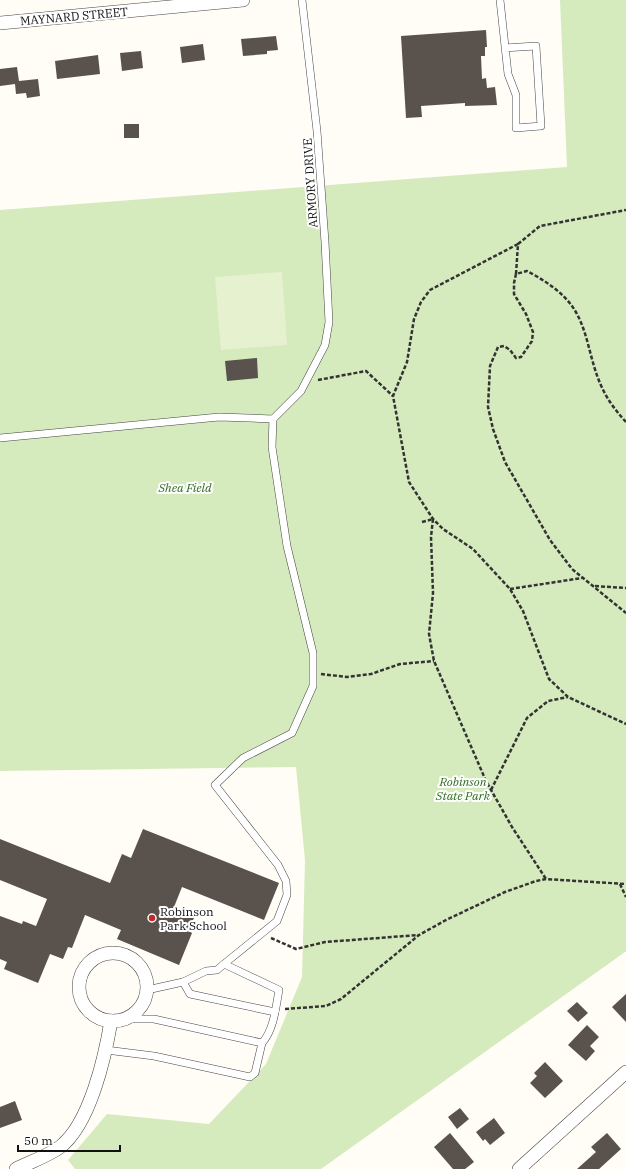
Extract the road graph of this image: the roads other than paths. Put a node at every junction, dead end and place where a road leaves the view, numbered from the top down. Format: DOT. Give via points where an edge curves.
graph roads {
  1 [pos="243,0"];
  2 [pos="302,0"];
  3 [pos="500,0"];
  4 [pos="180,3"];
  5 [pos="0,21"];
  6 [pos="505,48"];
  7 [pos="273,419"];
  8 [pos="0,438"];
  9 [pos="224,964"];
  10 [pos="183,982"];
  11 [pos="147,990"];
  12 [pos="275,1012"];
  13 [pos="125,1019"];
  14 [pos="112,1021"];
  15 [pos="262,1043"];
  16 [pos="106,1050"];
  17 [pos="626,1072"];
  18 [pos="16,1169"];
  19 [pos="519,1169"];
  1 -- 4 [label="street, MAYNARD STREET"];
  2 -- 7 [label="lane, ARMORY DRIVE" via="317,139 329,322 325,345 301,391"];
  3 -- 6 [label="lane"];
  4 -- 5 [label="street, MAYNARD STREET"];
  6 -- 6 [label="lane" via="508,74 516,95 516,128 541,126 536,46"];
  7 -- 8 [label="lane" via="219,417"];
  7 -- 9 [label="lane" via="272,447 287,546 313,654 313,686 292,733 243,758 215,785 278,865 286,881 287,895 277,921"];
  9 -- 10 [label="lane" via="217,970 206,971"];
  9 -- 12 [label="lane" via="279,990"];
  10 -- 11 [label="lane"];
  10 -- 12 [label="lane" via="190,994"];
  11 -- 13 [label="street" via="141,1006"];
  11 -- 14 [label="street" via="144,972 130,957 111,952 92,960 80,977 80,997 92,1014"];
  12 -- 15 [label="lane" via="266,1039"];
  13 -- 14 [label="street"];
  13 -- 15 [label="lane" via="154,1019"];
  14 -- 16 [label="street"];
  15 -- 16 [label="lane" via="255,1073 250,1077 154,1056"];
  16 -- 18 [label="street" via="97,1084 71,1135 60,1147"];
  17 -- 19 [label="street"];
}
